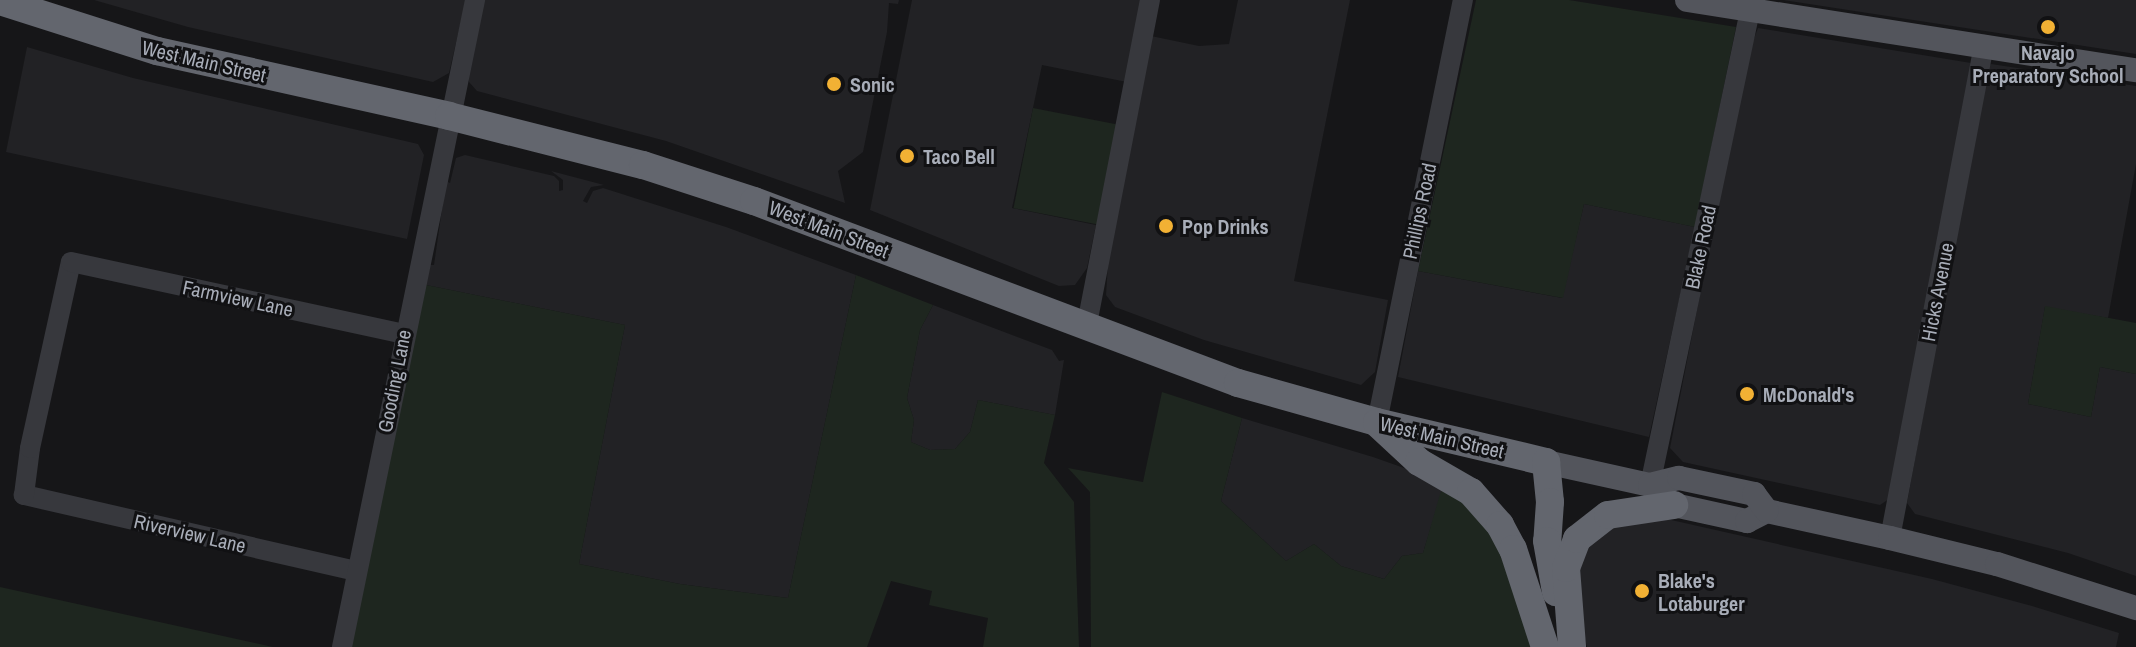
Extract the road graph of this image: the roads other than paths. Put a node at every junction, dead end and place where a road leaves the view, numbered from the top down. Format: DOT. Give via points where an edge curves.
graph roads {
  1 [pos="475,0"];
  2 [pos="1150,0"];
  3 [pos="1463,0"];
  4 [pos="1687,0"];
  5 [pos="0,1"];
  6 [pos="1750,9"];
  7 [pos="1984,45"];
  8 [pos="2136,70"];
  9 [pos="449,116"];
  10 [pos="1086,329"];
  11 [pos="404,334"];
  12 [pos="1377,422"];
  13 [pos="1546,462"];
  14 [pos="1650,485"];
  15 [pos="24,495"];
  16 [pos="1674,505"];
  17 [pos="1767,511"];
  18 [pos="1890,538"];
  19 [pos="356,571"];
  20 [pos="2136,608"];
  21 [pos="1558,646"];
  22 [pos="342,647"];
  1 -- 9 [label="street, Gooding Lane"];
  2 -- 10 [label="street"];
  3 -- 12 [label="street, Phillips Road"];
  4 -- 6 [label="main road"];
  5 -- 9 [label="highway, West Main Street" via="157,51"];
  6 -- 7 [label="main road"];
  6 -- 14 [label="street, Blake Road"];
  7 -- 8 [label="main road"];
  7 -- 18 [label="street, Hicks Avenue"];
  9 -- 10 [label="highway, West Main Street" via="724,190"];
  9 -- 11 [label="street, Gooding Lane"];
  10 -- 12 [label="highway, West Main Street" via="1238,383"];
  11 -- 15 [label="street, Farmview Lane" via="71,262"];
  11 -- 19 [label="street, Gooding Lane"];
  12 -- 13 [label="highway, West Main Street"];
  12 -- 21 [label="highway" via="1419,462 1471,492 1500,525"];
  13 -- 14 [label="main road, West Main Street"];
  13 -- 21 [label="highway" via="1533,498 1531,576"];
  14 -- 16 [label="main road, West Main Street"];
  14 -- 17 [label="main road, West Main Street" via="1679,478 1754,494"];
  15 -- 19 [label="street, Riverview Lane"];
  16 -- 17 [label="main road, West Main Street" via="1747,521"];
  16 -- 21 [label="highway" via="1608,515 1577,539 1566,568"];
  17 -- 18 [label="main road, West Main Street"];
  18 -- 20 [label="main road, West Main Street" via="1997,564"];
  19 -- 22 [label="street, Gooding Lane"];
}
